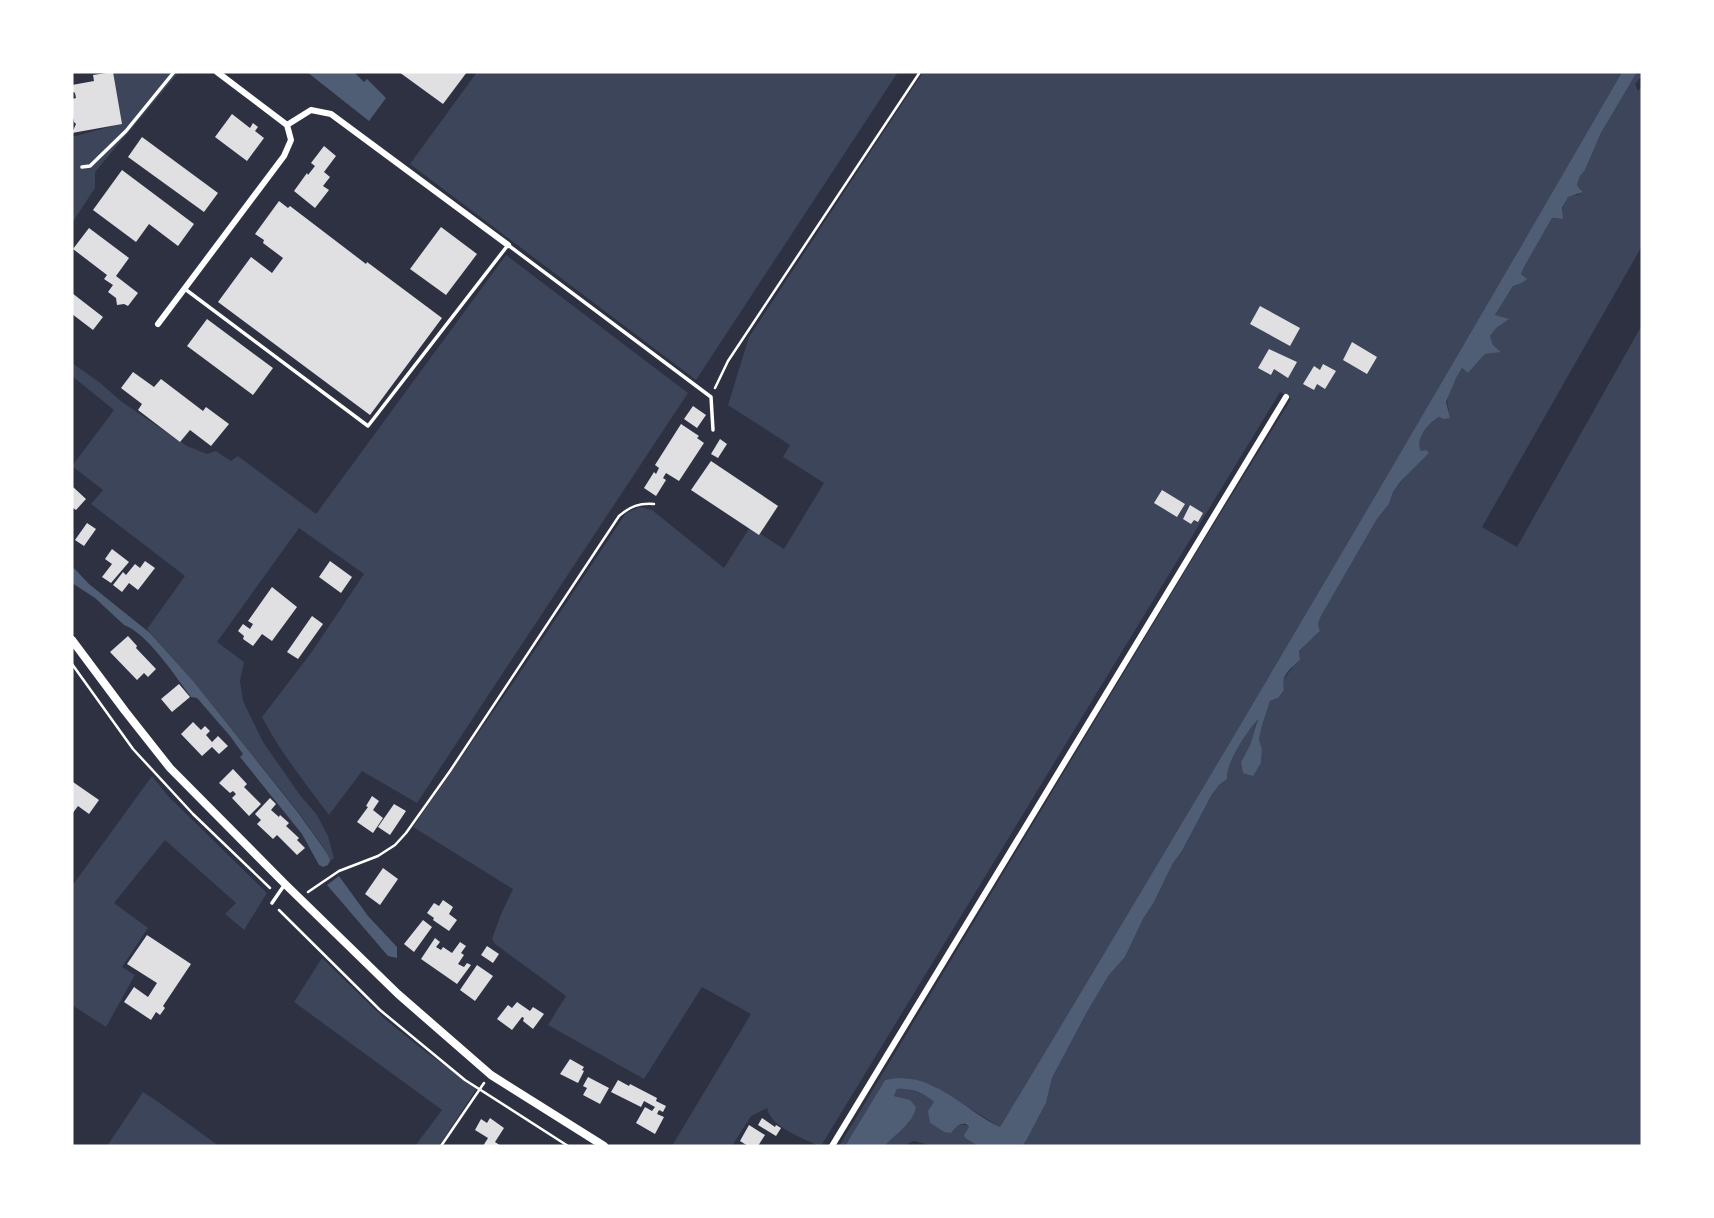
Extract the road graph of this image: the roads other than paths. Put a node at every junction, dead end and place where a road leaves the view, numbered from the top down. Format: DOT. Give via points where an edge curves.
graph roads {
  1 [pos="174,72"];
  2 [pos="217,72"];
  3 [pos="287,125"];
  4 [pos="82,167"];
  5 [pos="508,245"];
  6 [pos="185,289"];
  7 [pos="158,324"];
  8 [pos="1286,397"];
  9 [pos="713,430"];
  10 [pos="72,640"];
  11 [pos="285,884"];
  12 [pos="272,903"];
  13 [pos="604,1146"];
  14 [pos="832,1146"];
  1 -- 4 [label="lane" via="126,131 90,166"];
  2 -- 3 [label="street"];
  3 -- 5 [label="street" via="311,110 331,114"];
  3 -- 6 [label="street" via="291,140 284,156"];
  5 -- 6 [label="lane" via="368,426"];
  5 -- 9 [label="lane" via="711,397"];
  6 -- 7 [label="street"];
  8 -- 14 [label="street"];
  10 -- 11 [label="street" via="170,768"];
  11 -- 12 [label="lane"];
  11 -- 13 [label="street" via="491,1075"];
}
